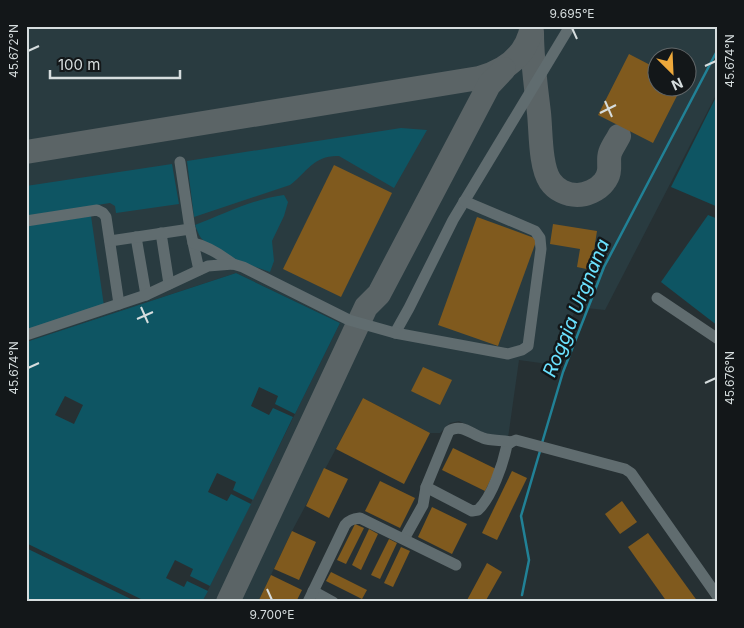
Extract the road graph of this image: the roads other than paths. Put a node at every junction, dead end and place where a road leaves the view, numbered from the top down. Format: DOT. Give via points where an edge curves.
graph roads {
  1 [pos="570,26"];
  2 [pos="180,162"];
  3 [pos="464,201"];
  4 [pos="26,221"];
  5 [pos="190,229"];
  6 [pos="161,233"];
  7 [pos="136,237"];
  8 [pos="110,241"];
  9 [pos="193,243"];
  10 [pos="233,264"];
  11 [pos="199,270"];
  12 [pos="169,284"];
  13 [pos="146,295"];
  14 [pos="657,298"];
  15 [pos="120,304"];
  16 [pos="395,333"];
  17 [pos="26,335"];
  18 [pos="718,339"];
  19 [pos="511,442"];
  20 [pos="426,487"];
  21 [pos="404,539"];
  22 [pos="456,565"];
  23 [pos="310,597"];
  24 [pos="718,597"];
  25 [pos="333,602"];
  1 -- 3 [label="street"];
  2 -- 5 [label="street"];
  3 -- 16 [label="street"];
  3 -- 16 [label="street" via="535,231 540,238 528,346 508,354"];
  4 -- 8 [label="street" via="97,210 106,217"];
  5 -- 6 [label="street"];
  5 -- 9 [label="street"];
  6 -- 7 [label="street"];
  6 -- 12 [label="street"];
  7 -- 8 [label="street"];
  7 -- 13 [label="street"];
  8 -- 15 [label="street"];
  9 -- 10 [label="street" via="201,244"];
  9 -- 11 [label="street"];
  10 -- 11 [label="street"];
  10 -- 16 [label="street" via="349,320"];
  11 -- 12 [label="street"];
  12 -- 13 [label="street"];
  13 -- 15 [label="street"];
  14 -- 18 [label="street"];
  15 -- 17 [label="street"];
  19 -- 20 [label="street" via="483,438 463,428 454,428 449,431"];
  19 -- 20 [label="street" via="478,510"];
  19 -- 24 [label="street" via="516,440 544,447 632,473"];
  20 -- 21 [label="street" via="422,505"];
  21 -- 22 [label="street"];
  21 -- 23 [label="street" via="360,518 349,520"];
  23 -- 25 [label="street"];
}
